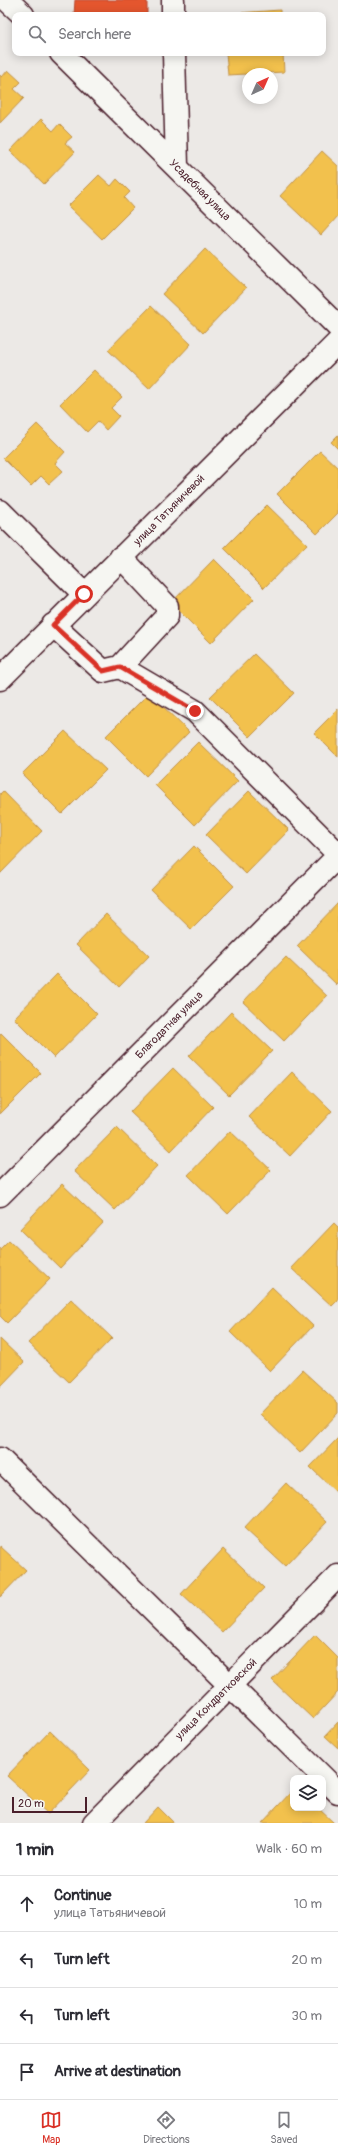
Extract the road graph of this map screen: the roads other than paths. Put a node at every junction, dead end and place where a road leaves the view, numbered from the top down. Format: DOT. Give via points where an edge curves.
graph roads {
  1 [pos="7,0"];
  2 [pos="173,0"];
  3 [pos="19,12"];
  4 [pos="173,12"];
  5 [pos="64,56"];
  6 [pos="174,56"];
  7 [pos="177,167"];
  8 [pos="338,327"];
  9 [pos="338,342"];
  10 [pos="0,511"];
  11 [pos="121,558"];
  12 [pos="84,594"];
  13 [pos="53,625"];
  14 [pos="120,667"];
  15 [pos="0,679"];
  16 [pos="338,855"];
  17 [pos="0,1195"];
  18 [pos="0,1460"];
  19 [pos="338,1576"];
  20 [pos="230,1686"];
  21 [pos="338,1792"];
  22 [pos="94,1823"];
  1 -- 3 [label="street"];
  2 -- 4 [label="street"];
  5 -- 7 [label="street, Усадебная улица"];
  6 -- 7 [label="street"];
  7 -- 8 [label="street, Усадебная улица"];
  9 -- 11 [label="street, улица Татьяничевой"];
  10 -- 12 [label="street"];
  11 -- 12 [label="street, улица Татьяничевой"];
  11 -- 14 [label="street" via="167,606 167,616"];
  12 -- 13 [label="street, улица Татьяничевой"];
  13 -- 14 [label="street" via="103,671"];
  13 -- 15 [label="street, улица Татьяничевой"];
  14 -- 16 [label="street" via="195,711"];
  16 -- 17 [label="street, Благодатная улица"];
  18 -- 20 [label="street"];
  19 -- 20 [label="street, улица Кондратковской"];
  20 -- 21 [label="street"];
  20 -- 22 [label="street, улица Кондратковской"];
}
